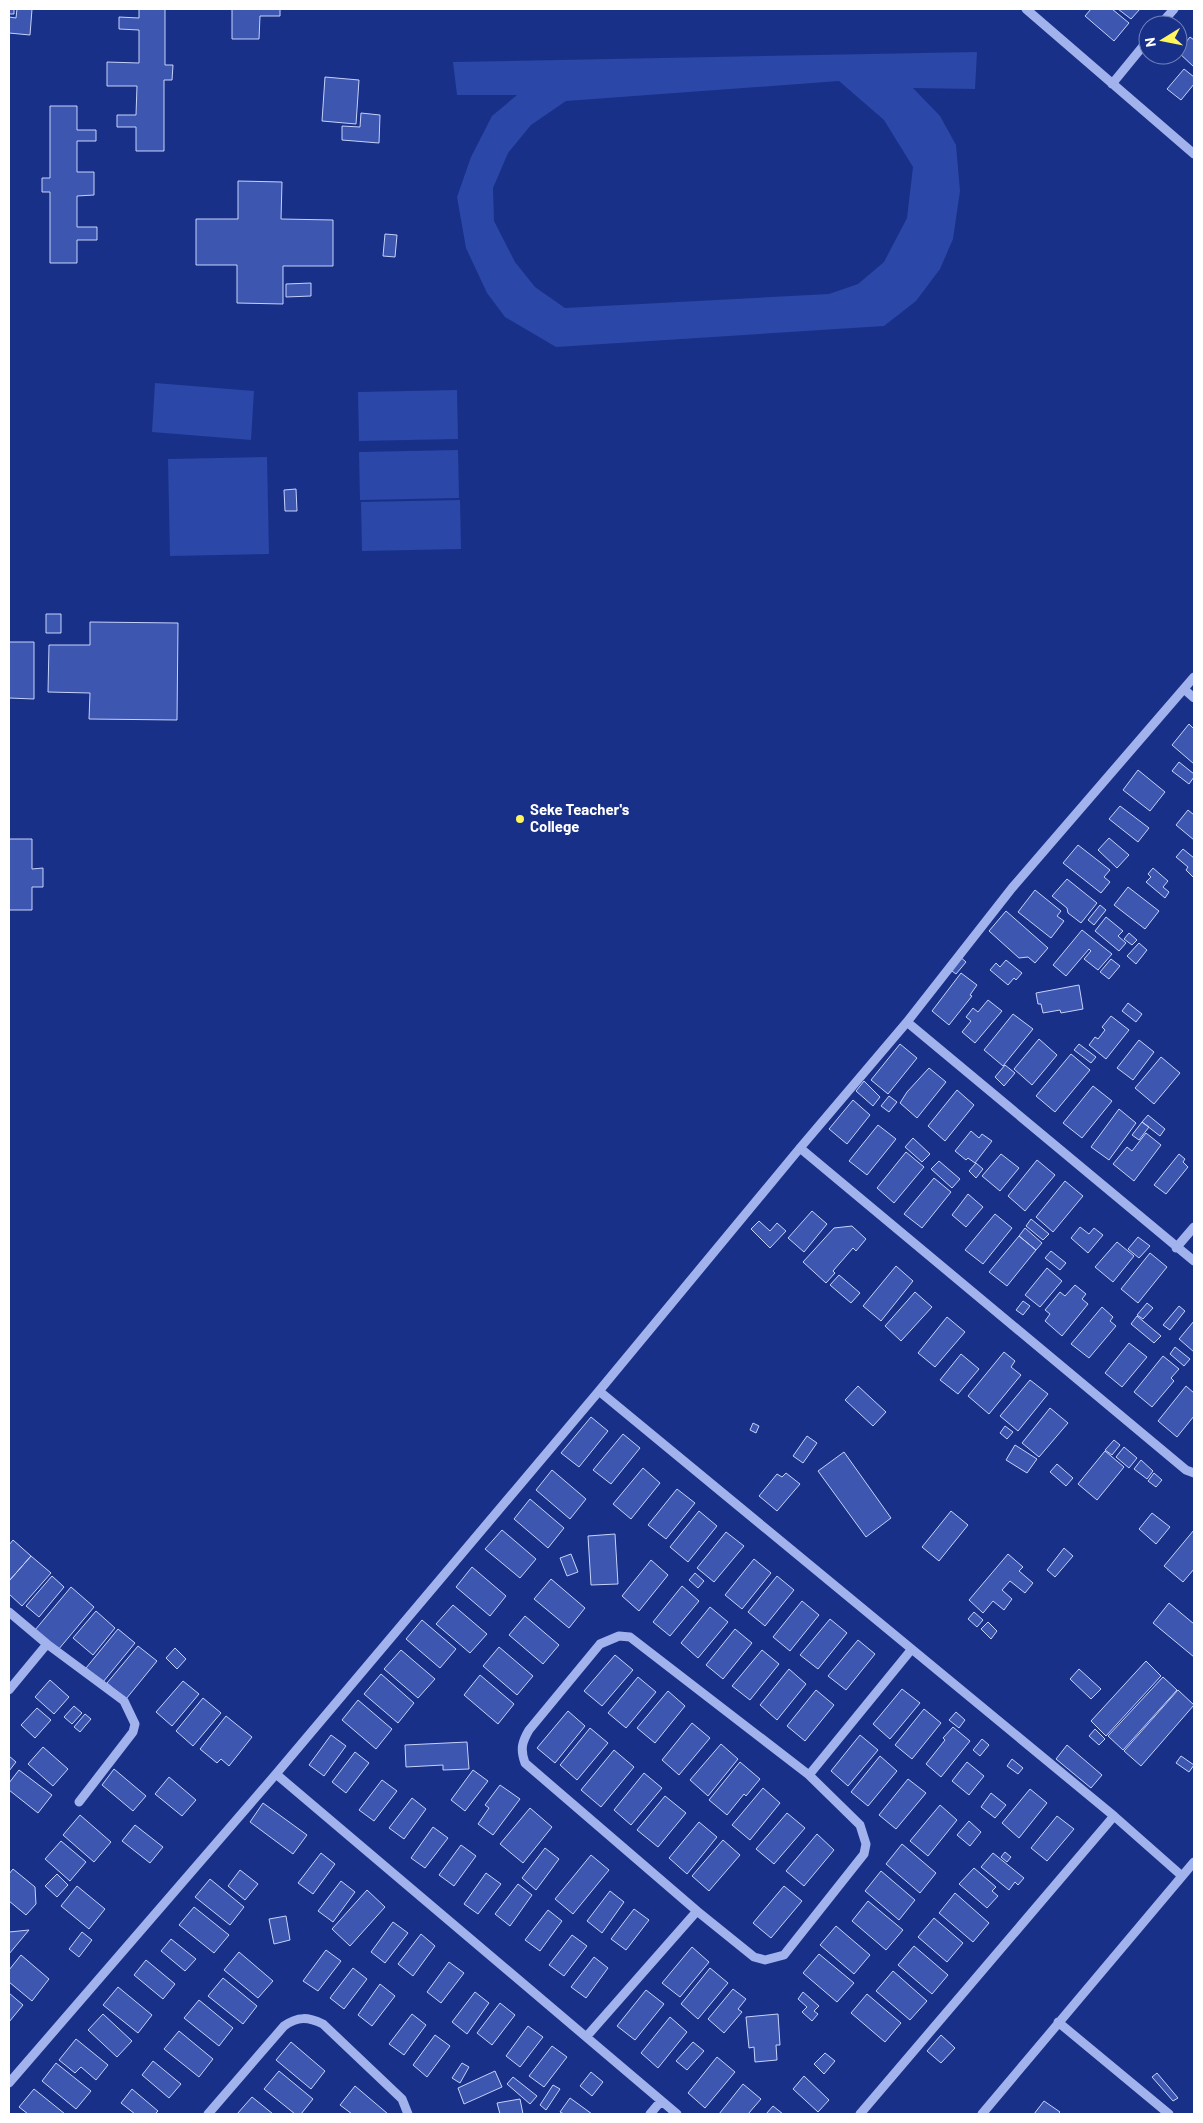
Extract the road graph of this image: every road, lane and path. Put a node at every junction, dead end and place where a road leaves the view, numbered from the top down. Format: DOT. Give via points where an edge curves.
graph roads {
  1 [pos="1026,9"];
  2 [pos="1138,52"];
  3 [pos="1112,84"];
  4 [pos="1194,154"];
  5 [pos="1194,677"];
  6 [pos="1184,689"];
  7 [pos="1194,698"];
  8 [pos="907,1022"];
  9 [pos="800,1148"];
  10 [pos="1194,1227"];
  11 [pos="1176,1248"];
  12 [pos="1194,1261"];
  13 [pos="599,1391"];
  14 [pos="1194,1473"];
  15 [pos="9,1612"];
  16 [pos="47,1644"];
  17 [pos="911,1650"];
  18 [pos="9,1690"];
  19 [pos="276,1774"];
  20 [pos="809,1775"];
  21 [pos="79,1802"];
  22 [pos="1114,1816"];
  23 [pos="1194,1862"];
  24 [pos="1182,1876"];
  25 [pos="697,1911"];
  26 [pos="1058,2022"];
  27 [pos="587,2036"];
  28 [pos="9,2084"];
  29 [pos="661,2101"];
  30 [pos="208,2114"];
  31 [pos="408,2114"];
  32 [pos="650,2114"];
  33 [pos="677,2114"];
  34 [pos="860,2114"];
  35 [pos="982,2114"];
  36 [pos="1169,2114"];
  1 -- 3 [label="street"];
  2 -- 3 [label="street"];
  3 -- 4 [label="street"];
  5 -- 6 [label="street"];
  6 -- 7 [label="street"];
  6 -- 8 [label="street" via="1012,888"];
  8 -- 9 [label="street"];
  8 -- 11 [label="street"];
  9 -- 13 [label="street"];
  9 -- 14 [label="street" via="1186,1470"];
  10 -- 11 [label="street"];
  11 -- 12 [label="street"];
  13 -- 17 [label="street"];
  13 -- 19 [label="street"];
  15 -- 16 [label="street"];
  16 -- 18 [label="street"];
  16 -- 21 [label="street" via="124,1701 135,1724 133,1732"];
  17 -- 20 [label="street"];
  17 -- 22 [label="street"];
  19 -- 27 [label="street"];
  19 -- 28 [label="street"];
  20 -- 25 [label="street" via="860,1825 866,1844 864,1854 784,1954 765,1960 754,1957"];
  20 -- 25 [label="street" via="630,1637 611,1638 600,1644 529,1730 522,1742 522,1754 529,1768"];
  22 -- 24 [label="street"];
  22 -- 34 [label="street"];
  23 -- 24 [label="street"];
  24 -- 26 [label="street"];
  25 -- 27 [label="street"];
  26 -- 35 [label="street"];
  26 -- 36 [label="street"];
  27 -- 29 [label="street"];
  29 -- 32 [label="street"];
  29 -- 33 [label="street"];
  30 -- 31 [label="street" via="284,2026 302,2017 323,2024 402,2099"];
}
